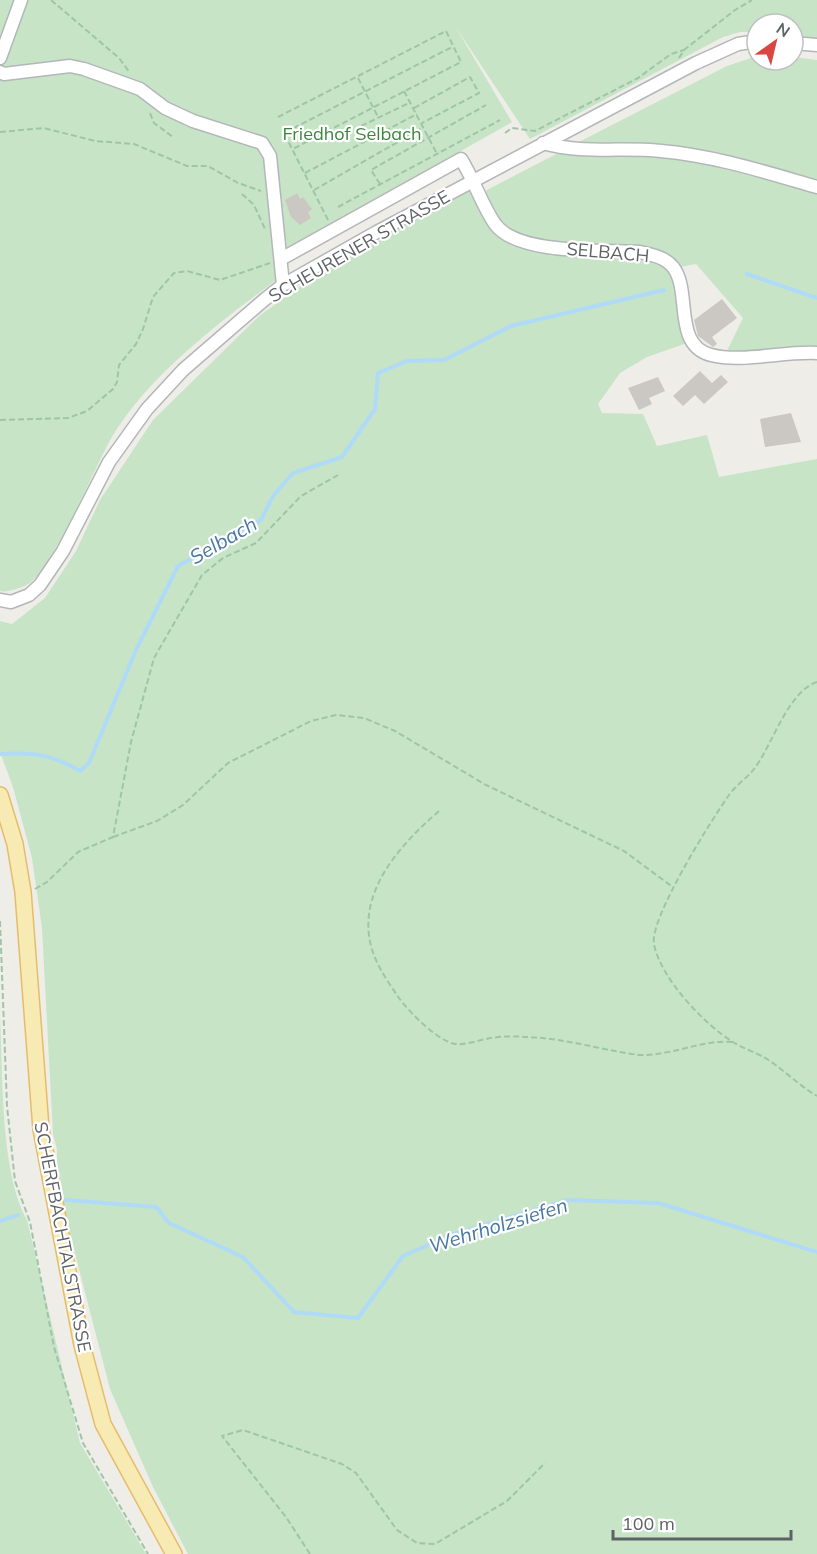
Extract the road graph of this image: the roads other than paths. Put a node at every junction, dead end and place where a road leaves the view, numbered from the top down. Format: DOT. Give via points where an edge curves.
graph roads {
  1 [pos="21,0"];
  2 [pos="745,44"];
  3 [pos="0,58"];
  4 [pos="0,72"];
  5 [pos="543,144"];
  6 [pos="474,180"];
  7 [pos="817,187"];
  8 [pos="281,259"];
  9 [pos="283,285"];
  10 [pos="817,353"];
  11 [pos="0,600"];
  12 [pos="0,795"];
  13 [pos="174,1554"];
  1 -- 3 [label="street"];
  2 -- 5 [label="street, SCHEURENER STRASSE" via="720,51"];
  4 -- 8 [label="street" via="70,66 140,89 193,122 262,143 270,156"];
  5 -- 6 [label="street, SCHEURENER STRASSE"];
  5 -- 7 [label="street" via="726,159"];
  6 -- 8 [label="street" via="461,159"];
  6 -- 9 [label="street, SCHEURENER STRASSE"];
  6 -- 10 [label="street, SELBACH" via="495,224 507,236 530,244 640,252 658,256 672,266 680,281 686,327 696,346 710,355"];
  8 -- 9 [label="street"];
  9 -- 11 [label="street, SCHEURENER STRASSE" via="216,340 147,409 109,462 63,551 40,585 29,595 11,602"];
  12 -- 13 [label="main road, SCHERFBACHTALSTRASSE" via="15,844 23,892 41,1129 82,1346 104,1424"];
}
